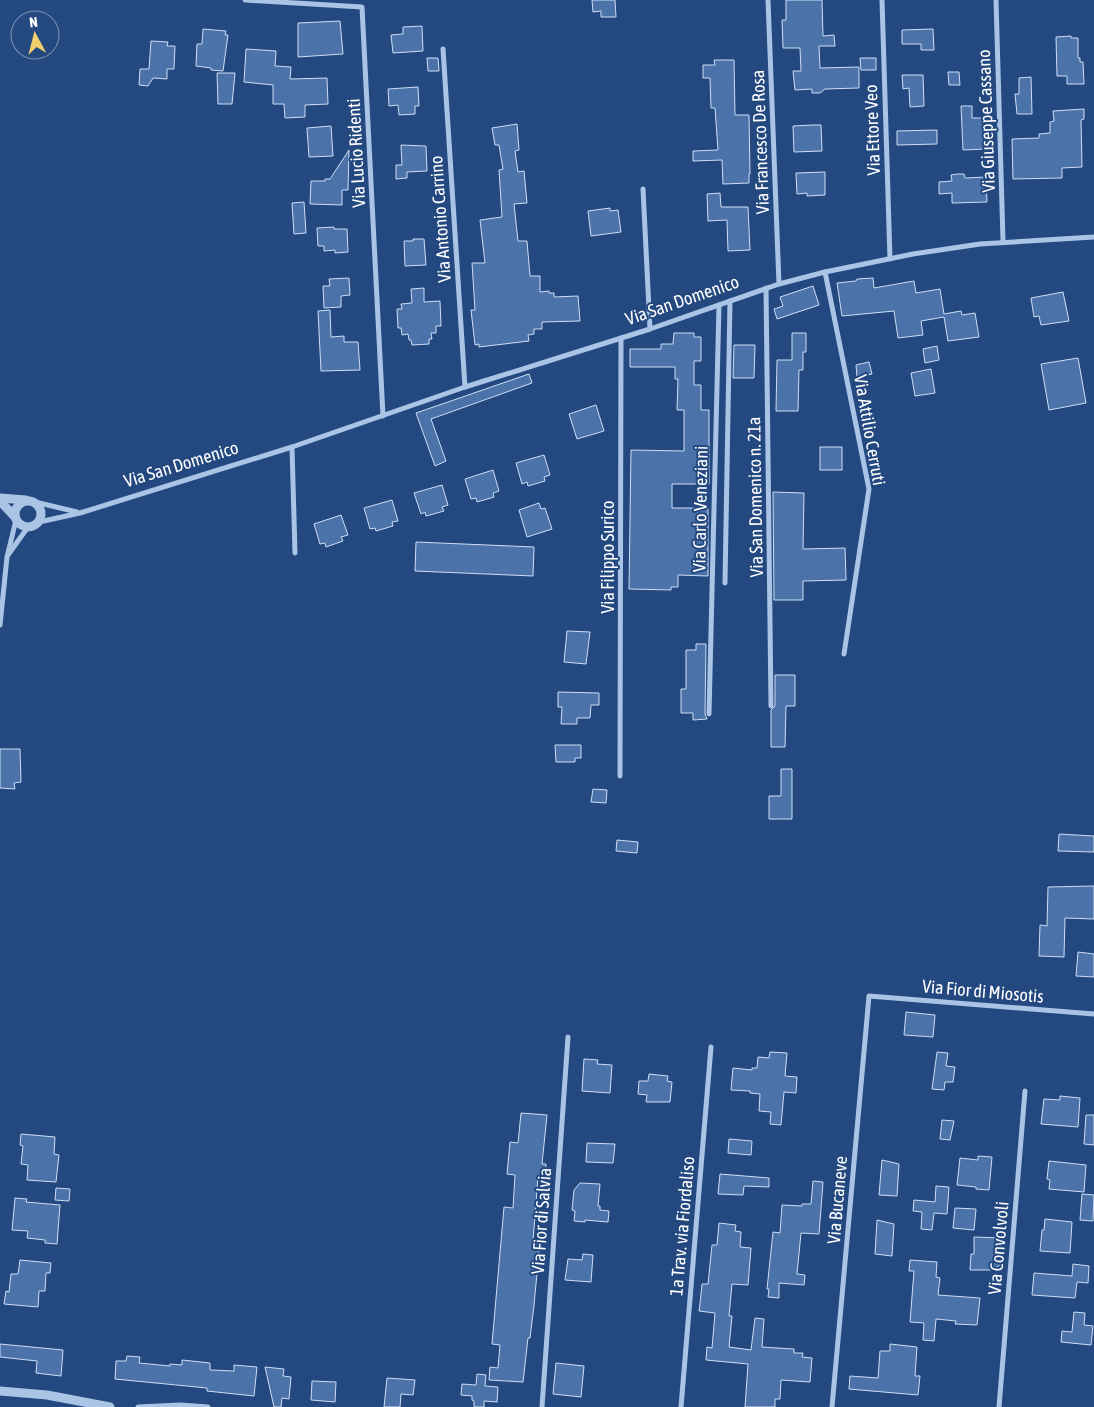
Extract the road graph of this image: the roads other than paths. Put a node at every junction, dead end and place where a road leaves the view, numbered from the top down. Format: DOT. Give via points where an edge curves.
graph roads {
  1 [pos="245,0"];
  2 [pos="768,0"];
  3 [pos="882,0"];
  4 [pos="996,0"];
  5 [pos="443,49"];
  6 [pos="643,189"];
  7 [pos="1094,237"];
  8 [pos="1003,241"];
  9 [pos="890,259"];
  10 [pos="825,272"];
  11 [pos="779,284"];
  12 [pos="766,288"];
  13 [pos="730,301"];
  14 [pos="719,305"];
  15 [pos="650,329"];
  16 [pos="621,338"];
  17 [pos="465,387"];
  18 [pos="383,416"];
  19 [pos="292,447"];
  20 [pos="0,499"];
  21 [pos="31,501"];
  22 [pos="80,512"];
  23 [pos="15,518"];
  24 [pos="39,522"];
  25 [pos="28,527"];
  26 [pos="295,553"];
  27 [pos="6,558"];
  28 [pos="725,583"];
  29 [pos="0,626"];
  30 [pos="844,654"];
  31 [pos="771,706"];
  32 [pos="709,714"];
  33 [pos="620,776"];
  34 [pos="869,996"];
  35 [pos="1094,1014"];
  36 [pos="568,1037"];
  37 [pos="711,1047"];
  38 [pos="1025,1091"];
  39 [pos="0,1391"];
  40 [pos="110,1407"];
  41 [pos="138,1407"];
  42 [pos="208,1407"];
  43 [pos="542,1407"];
  44 [pos="680,1407"];
  45 [pos="832,1407"];
  46 [pos="999,1407"];
  1 -- 18 [label="street, Via Lucio Ridenti" via="362,7"];
  2 -- 11 [label="street, Via Francesco De Rosa"];
  3 -- 9 [label="street, Via Ettore Veo"];
  4 -- 8 [label="street, Via Giuseppe Cassano"];
  5 -- 17 [label="street, Via Antonio Carrino"];
  6 -- 15 [label="street"];
  7 -- 8 [label="street, Via San Domenico"];
  8 -- 9 [label="street, Via San Domenico"];
  9 -- 10 [label="street, Via San Domenico"];
  10 -- 11 [label="street, Via San Domenico"];
  10 -- 30 [label="street, Via Attilio Cerruti" via="870,489"];
  11 -- 12 [label="street, Via San Domenico"];
  12 -- 13 [label="street, Via San Domenico"];
  12 -- 31 [label="street, Via San Domenico n. 21a"];
  13 -- 14 [label="street, Via San Domenico"];
  13 -- 28 [label="street"];
  14 -- 15 [label="street, Via San Domenico"];
  14 -- 32 [label="street, Via Carlo Veneziani"];
  15 -- 16 [label="street, Via San Domenico"];
  16 -- 17 [label="street, Via San Domenico"];
  16 -- 33 [label="street, Via Filippo Surico"];
  17 -- 18 [label="street, Via San Domenico"];
  18 -- 19 [label="street, Via San Domenico"];
  19 -- 22 [label="street, Via San Domenico"];
  19 -- 26 [label="street"];
  20 -- 21 [label="street, Via San Domenico"];
  20 -- 23 [label="street, Via San Domenico"];
  21 -- 22 [label="street, Via San Domenico"];
  21 -- 23 [label="street" via="18,504"];
  21 -- 24 [label="street" via="40,509"];
  22 -- 24 [label="street, Via San Domenico"];
  23 -- 25 [label="street"];
  23 -- 27 [label="street"];
  24 -- 25 [label="street"];
  25 -- 27 [label="street"];
  27 -- 29 [label="street"];
  34 -- 35 [label="street, Via Fior di Miosotis"];
  34 -- 45 [label="street, Via Bucaneve"];
  36 -- 43 [label="street, Via Fior di Salvia"];
  37 -- 44 [label="street, 1a Trav. via Fiordaliso"];
  38 -- 46 [label="street, Via Convolvoli"];
  39 -- 40 [label="street" via="47,1395"];
  41 -- 42 [label="street"];
}
